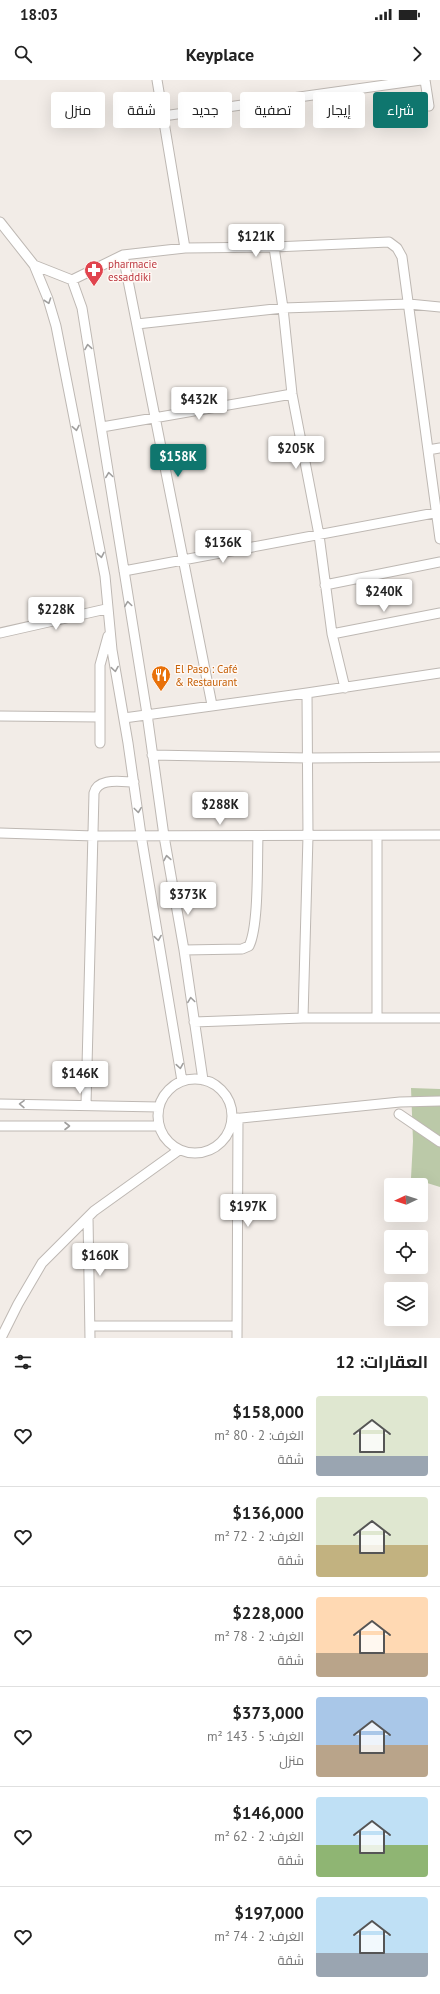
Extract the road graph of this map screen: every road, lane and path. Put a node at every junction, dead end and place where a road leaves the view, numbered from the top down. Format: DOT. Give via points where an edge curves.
graph roads {
  1 [pos="157,80"];
  2 [pos="421,80"];
  3 [pos="425,80"];
  4 [pos="159,92"];
  5 [pos="429,106"];
  6 [pos="170,115"];
  7 [pos="165,128"];
  8 [pos="0,222"];
  9 [pos="185,248"];
  10 [pos="274,248"];
  11 [pos="123,255"];
  12 [pos="34,265"];
  13 [pos="72,280"];
  14 [pos="409,304"];
  15 [pos="440,307"];
  16 [pos="283,308"];
  17 [pos="137,324"];
  18 [pos="292,394"];
  19 [pos="155,418"];
  20 [pos="102,427"];
  21 [pos="440,448"];
  22 [pos="428,450"];
  23 [pos="438,512"];
  24 [pos="319,535"];
  25 [pos="440,539"];
  26 [pos="184,561"];
  27 [pos="440,562"];
  28 [pos="124,571"];
  29 [pos="325,585"];
  30 [pos="106,609"];
  31 [pos="440,613"];
  32 [pos="109,630"];
  33 [pos="0,633"];
  34 [pos="332,634"];
  35 [pos="440,673"];
  36 [pos="345,688"];
  37 [pos="307,693"];
  38 [pos="212,705"];
  39 [pos="147,714"];
  40 [pos="0,716"];
  41 [pos="100,717"];
  42 [pos="124,718"];
  43 [pos="100,743"];
  44 [pos="152,755"];
  45 [pos="440,757"];
  46 [pos="308,758"];
  47 [pos="134,782"];
  48 [pos="0,833"];
  49 [pos="141,835"];
  50 [pos="440,835"];
  51 [pos="94,836"];
  52 [pos="164,836"];
  53 [pos="258,836"];
  54 [pos="308,836"];
  55 [pos="378,836"];
  56 [pos="184,950"];
  57 [pos="377,1017"];
  58 [pos="303,1018"];
  59 [pos="440,1018"];
  60 [pos="194,1022"];
  61 [pos="203,1080"];
  62 [pos="182,1081"];
  63 [pos="440,1101"];
  64 [pos="0,1104"];
  65 [pos="86,1105"];
  66 [pos="159,1107"];
  67 [pos="399,1114"];
  68 [pos="235,1119"];
  69 [pos="0,1126"];
  70 [pos="159,1126"];
  71 [pos="440,1142"];
  72 [pos="179,1150"];
  73 [pos="88,1217"];
  74 [pos="90,1326"];
  75 [pos="236,1326"];
  76 [pos="1,1338"];
  77 [pos="90,1338"];
  78 [pos="237,1338"];
  1 -- 4 [label="street"];
  2 -- 6 [label="street"];
  3 -- 5 [label="street"];
  7 -- 9 [label="street"];
  8 -- 12 [label="street"];
  9 -- 10 [label="street"];
  9 -- 11 [label="street"];
  10 -- 14 [label="street" via="389,242 402,256"];
  10 -- 16 [label="street"];
  11 -- 13 [label="street"];
  11 -- 17 [label="street"];
  12 -- 13 [label="street"];
  12 -- 30 [label="street, one-way" via="56,326 105,576"];
  20 -- 13 [label="street, one-way" via="82,308"];
  14 -- 15 [label="street"];
  14 -- 16 [label="street"];
  14 -- 22 [label="street"];
  16 -- 17 [label="street"];
  16 -- 18 [label="street"];
  17 -- 19 [label="street"];
  18 -- 19 [label="street"];
  18 -- 24 [label="street"];
  19 -- 20 [label="street"];
  19 -- 26 [label="street"];
  28 -- 20 [label="street, one-way"];
  21 -- 22 [label="street"];
  22 -- 23 [label="street"];
  23 -- 24 [label="street"];
  23 -- 25 [label="street"];
  24 -- 26 [label="street"];
  24 -- 29 [label="street"];
  26 -- 28 [label="street"];
  26 -- 38 [label="street"];
  27 -- 29 [label="street"];
  39 -- 28 [label="street, one-way"];
  29 -- 34 [label="street"];
  30 -- 32 [label="street"];
  30 -- 33 [label="street"];
  31 -- 34 [label="street"];
  32 -- 41 [label="street" via="100,665"];
  32 -- 42 [label="street, one-way"];
  34 -- 36 [label="street"];
  35 -- 36 [label="street"];
  36 -- 37 [label="street"];
  37 -- 38 [label="street"];
  37 -- 46 [label="street"];
  38 -- 39 [label="street"];
  39 -- 42 [label="street"];
  39 -- 44 [label="street"];
  40 -- 41 [label="street"];
  41 -- 43 [label="street"];
  42 -- 47 [label="street"];
  44 -- 46 [label="street"];
  44 -- 52 [label="street"];
  45 -- 46 [label="street"];
  46 -- 54 [label="street"];
  47 -- 49 [label="street, one-way"];
  47 -- 51 [label="street" via="103,783 97,786 94,793"];
  48 -- 51 [label="street"];
  49 -- 51 [label="street"];
  49 -- 52 [label="street"];
  49 -- 62 [label="street, one-way"];
  50 -- 55 [label="street"];
  51 -- 65 [label="street"];
  52 -- 53 [label="street"];
  56 -- 52 [label="street, one-way"];
  53 -- 54 [label="street"];
  53 -- 56 [label="street" via="253,935 249,946 242,949"];
  54 -- 55 [label="street"];
  54 -- 58 [label="street"];
  55 -- 57 [label="street"];
  60 -- 56 [label="street, one-way"];
  57 -- 58 [label="street"];
  57 -- 59 [label="street"];
  58 -- 60 [label="street"];
  60 -- 61 [label="street"];
  61 -- 62 [label="street"];
  61 -- 68 [label="street" via="219,1088 227,1097"];
  62 -- 66 [label="street" via="170,1088"];
  63 -- 68 [label="street" via="400,1102"];
  65 -- 64 [label="street, one-way"];
  65 -- 66 [label="street"];
  66 -- 70 [label="street"];
  67 -- 71 [label="street"];
  68 -- 72 [label="street" via="219,1144 207,1152 193,1154"];
  68 -- 75 [label="street"];
  69 -- 70 [label="street, one-way"];
  70 -- 72 [label="street" via="167,1142"];
  72 -- 73 [label="street"];
  73 -- 74 [label="street"];
  73 -- 76 [label="street" via="42,1263"];
  74 -- 75 [label="street"];
  74 -- 77 [label="street"];
  75 -- 78 [label="street"];
}
